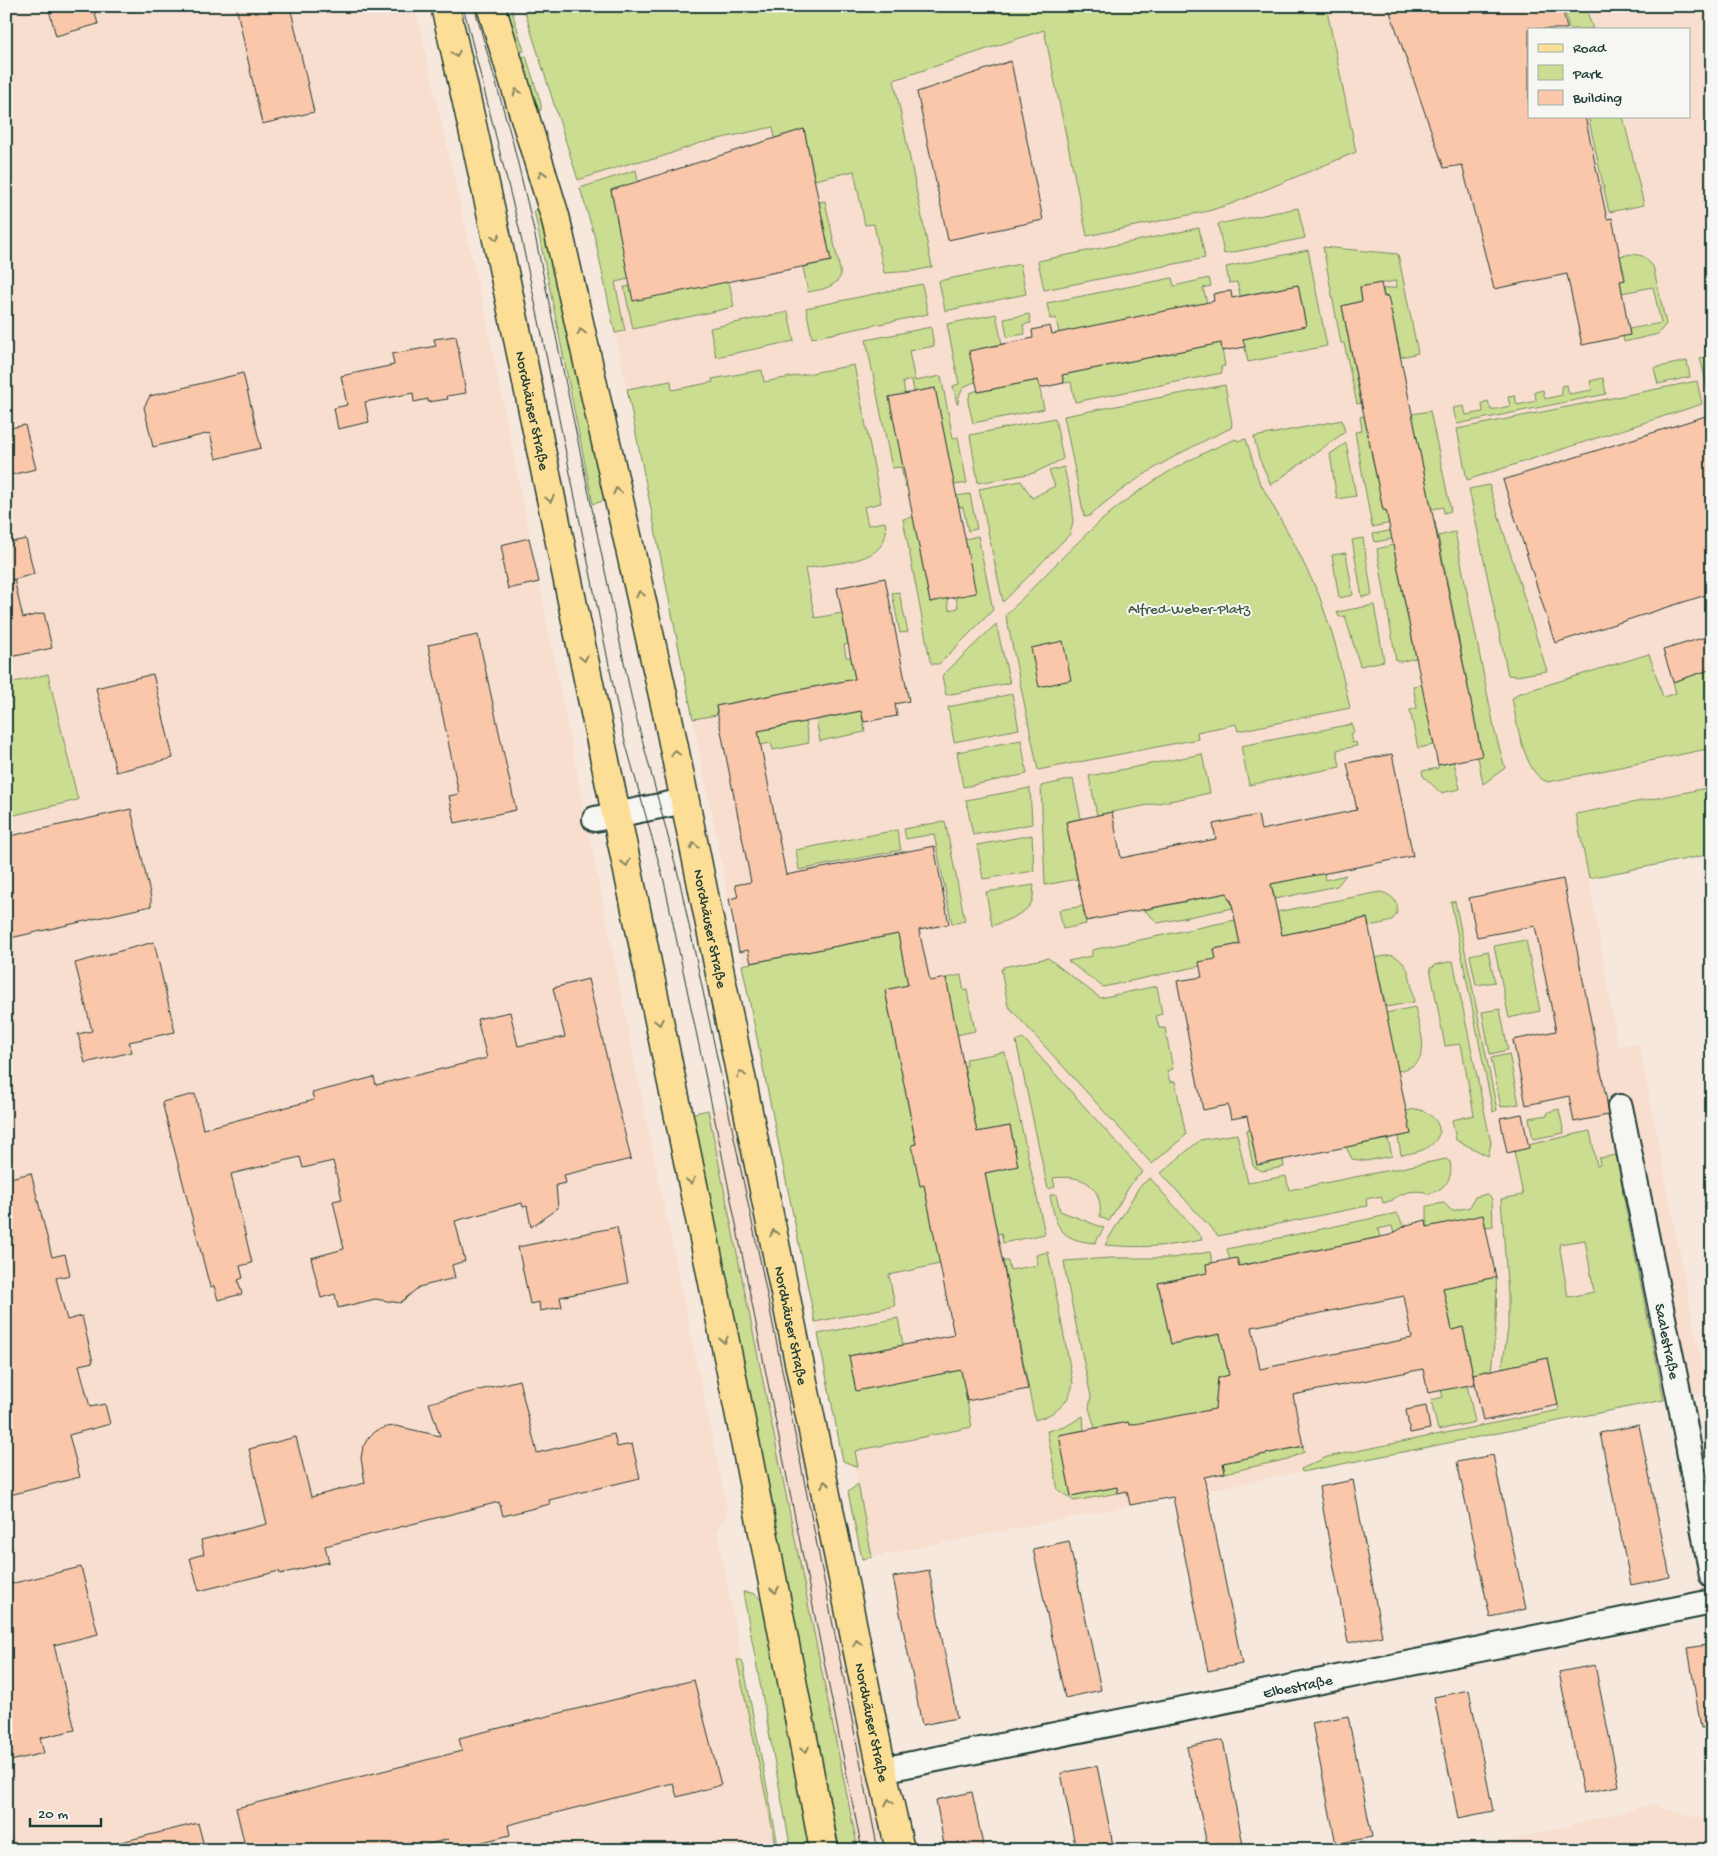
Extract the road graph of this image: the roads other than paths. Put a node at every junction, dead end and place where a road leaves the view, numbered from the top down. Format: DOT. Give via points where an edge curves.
graph roads {
  1 [pos="445,6"];
  2 [pos="491,6"];
  3 [pos="685,801"];
  4 [pos="606,817"];
  5 [pos="1620,1107"];
  6 [pos="1712,1576"];
  7 [pos="1712,1602"];
  8 [pos="882,1770"];
  9 [pos="824,1850"];
  10 [pos="900,1850"];
  1 -- 4 [label="main road, Nordhäuser Straße, one-way" via="488,198"];
  3 -- 2 [label="main road, Nordhäuser Straße, one-way" via="555,216"];
  3 -- 4 [label="street"];
  8 -- 3 [label="main road, Nordhäuser Straße, one-way"];
  4 -- 9 [label="main road, Nordhäuser Straße, one-way" via="773,1576"];
  5 -- 6 [label="street, Saalestraße"];
  7 -- 8 [label="street, Elbestraße"];
  10 -- 8 [label="main road, Nordhäuser Straße, one-way"];
}
